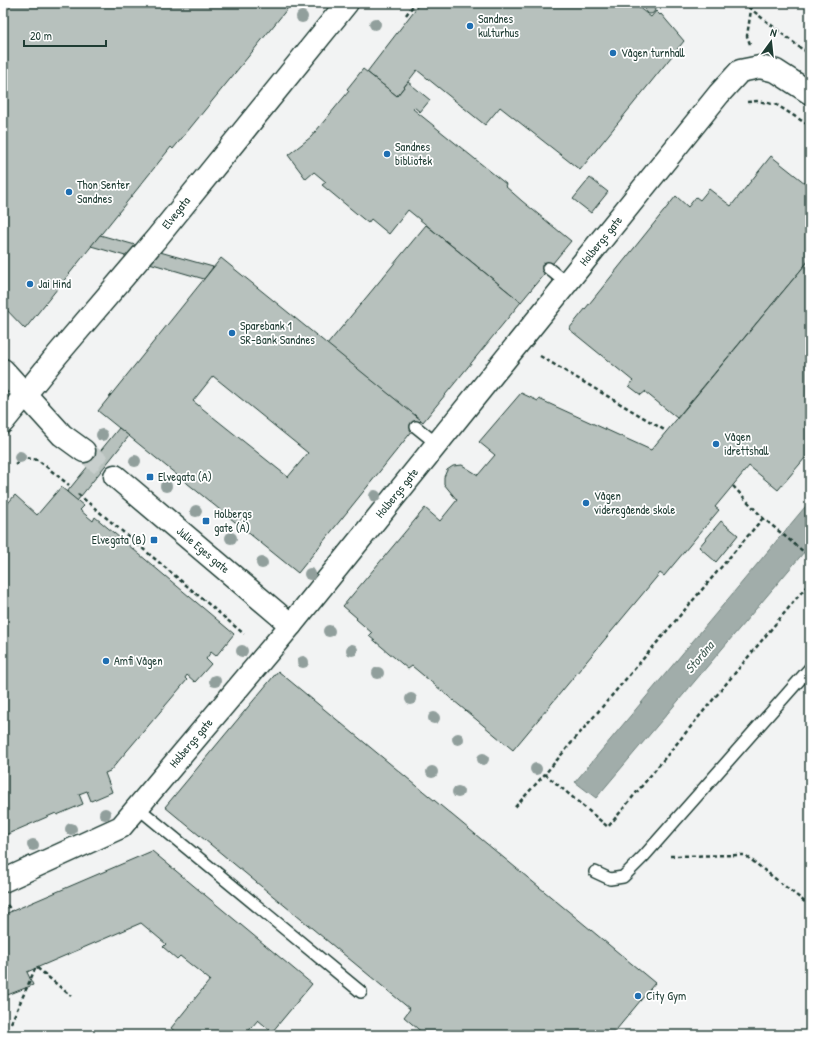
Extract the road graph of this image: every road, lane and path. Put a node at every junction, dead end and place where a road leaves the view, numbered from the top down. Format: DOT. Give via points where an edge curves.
graph roads {
  1 [pos="347,3"];
  2 [pos="415,3"];
  3 [pos="743,3"];
  4 [pos="751,9"];
  5 [pos="406,15"];
  6 [pos="810,49"];
  7 [pos="803,50"];
  8 [pos="810,55"];
  9 [pos="760,67"];
  10 [pos="810,93"];
  11 [pos="743,102"];
  12 [pos="810,126"];
  13 [pos="548,268"];
  14 [pos="566,283"];
  15 [pos="538,354"];
  16 [pos="3,370"];
  17 [pos="25,395"];
  18 [pos="3,422"];
  19 [pos="416,427"];
  20 [pos="666,431"];
  21 [pos="437,444"];
  22 [pos="84,451"];
  23 [pos="15,465"];
  24 [pos="115,476"];
  25 [pos="69,485"];
  26 [pos="733,486"];
  27 [pos="78,494"];
  28 [pos="763,518"];
  29 [pos="810,557"];
  30 [pos="810,582"];
  31 [pos="291,625"];
  32 [pos="244,634"];
  33 [pos="810,668"];
  34 [pos="545,774"];
  35 [pos="137,807"];
  36 [pos="516,808"];
  37 [pos="644,856"];
  38 [pos="595,872"];
  39 [pos="3,881"];
  40 [pos="810,906"];
  41 [pos="361,992"];
  42 [pos="71,996"];
  43 [pos="11,1023"];
  1 -- 17 [label="street, Elvegata" via="156,239"];
  2 -- 5 [label="path"];
  3 -- 4 [label="path"];
  4 -- 7 [label="path"];
  4 -- 9 [label="path" via="747,36"];
  6 -- 7 [label="path"];
  7 -- 8 [label="path"];
  9 -- 10 [label="street" via="776,71"];
  9 -- 14 [label="street, Holbergs gate" via="740,71"];
  11 -- 12 [label="path" via="778,104"];
  13 -- 14 [label="lane"];
  14 -- 21 [label="street, Holbergs gate"];
  15 -- 20 [label="path"];
  16 -- 17 [label="street"];
  17 -- 18 [label="street, Elvegata"];
  17 -- 22 [label="street" via="62,434"];
  19 -- 21 [label="lane"];
  21 -- 31 [label="street, Holbergs gate"];
  23 -- 25 [label="path" via="25,458 38,460"];
  24 -- 31 [label="street, Julie Eges gate"];
  26 -- 28 [label="path"];
  27 -- 32 [label="path"];
  28 -- 29 [label="path"];
  28 -- 34 [label="path"];
  30 -- 34 [label="path" via="608,827"];
  31 -- 35 [label="street, Holbergs gate"];
  33 -- 37 [label="lane"];
  34 -- 36 [label="path"];
  35 -- 39 [label="street, Holbergs gate" via="121,827"];
  35 -- 41 [label="lane"];
  37 -- 38 [label="lane" via="623,877 610,879"];
  37 -- 40 [label="path" via="745,855"];
  42 -- 43 [label="path" via="36,968"];
}
